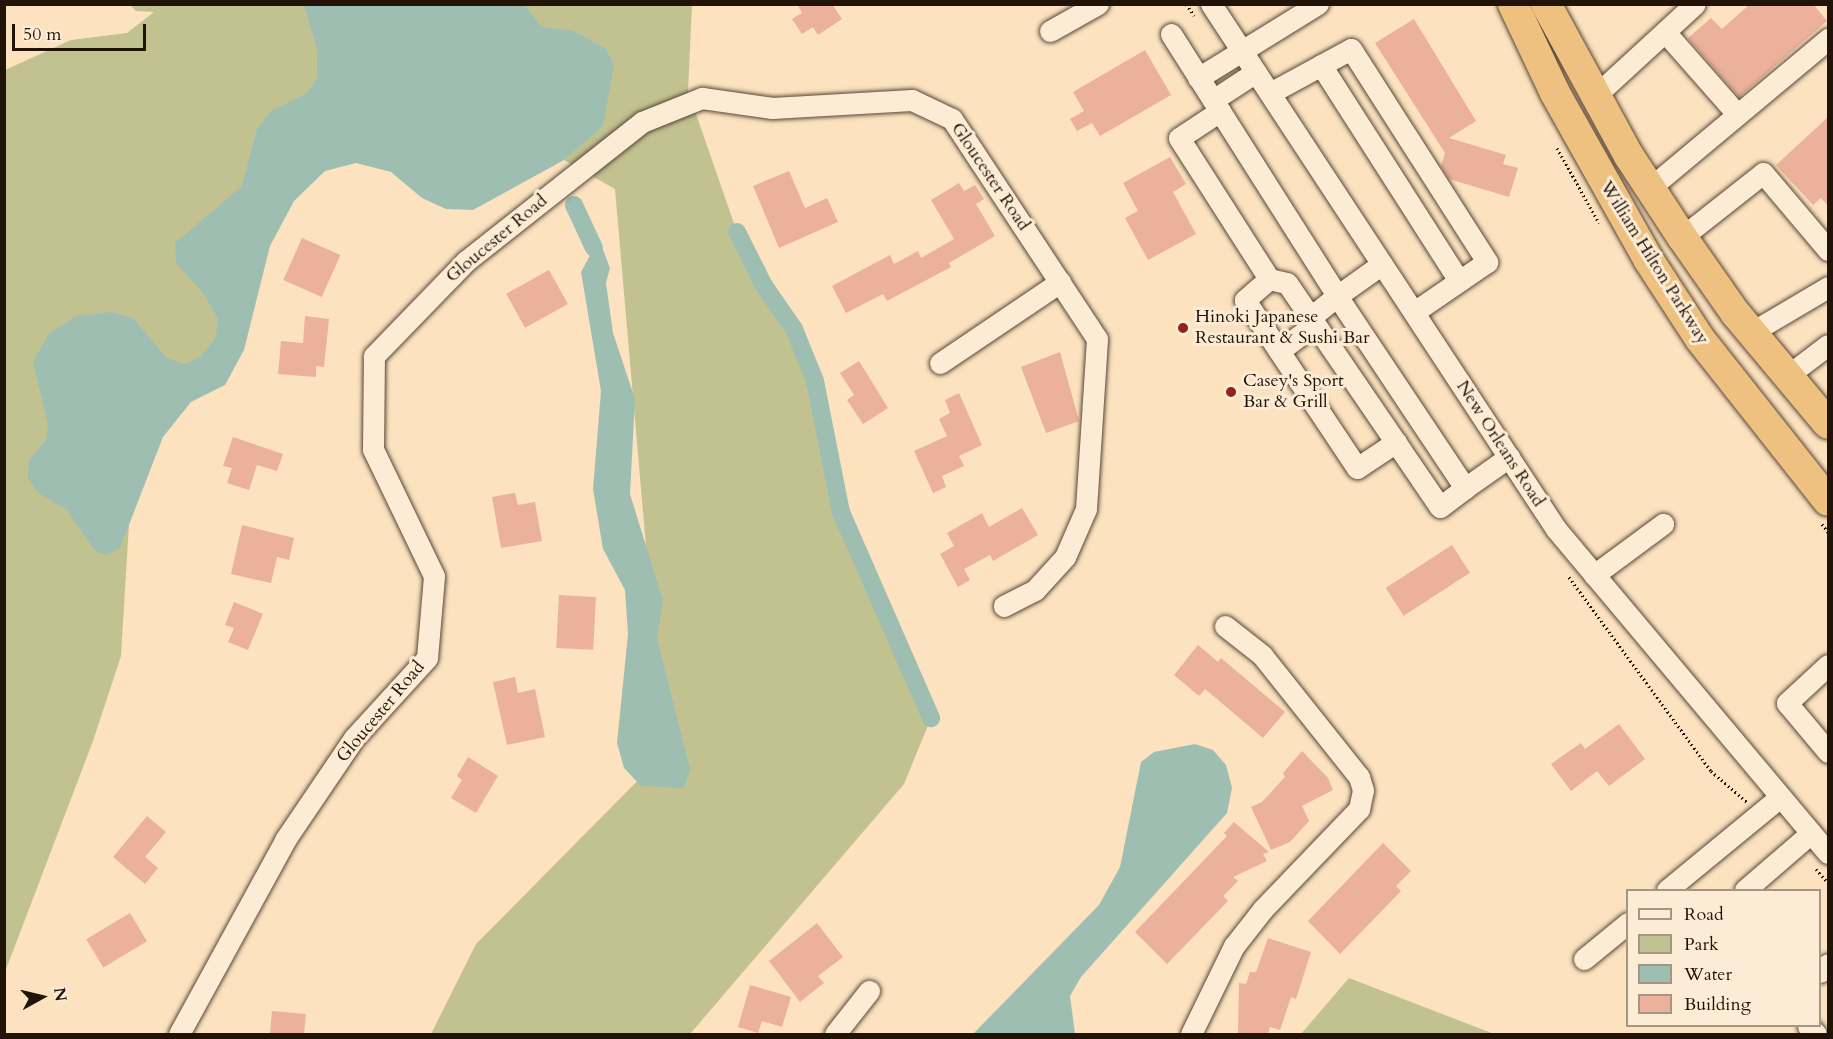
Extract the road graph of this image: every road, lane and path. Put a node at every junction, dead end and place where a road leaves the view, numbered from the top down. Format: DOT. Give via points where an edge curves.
graph roads {
  1 [pos="1098,4"];
  2 [pos="1211,4"];
  3 [pos="1318,4"];
  4 [pos="1513,4"];
  5 [pos="1695,4"];
  6 [pos="1556,9"];
  7 [pos="1050,31"];
  8 [pos="1665,32"];
  9 [pos="1171,34"];
  10 [pos="1828,39"];
  11 [pos="1242,51"];
  12 [pos="1320,65"];
  13 [pos="1256,72"];
  14 [pos="1198,78"];
  15 [pos="1270,93"];
  16 [pos="1596,95"];
  17 [pos="1216,106"];
  18 [pos="1737,114"];
  19 [pos="1651,187"];
  20 [pos="1682,237"];
  21 [pos="1828,250"];
  22 [pos="1382,264"];
  23 [pos="1269,279"];
  24 [pos="1459,281"];
  25 [pos="1060,282"];
  26 [pos="1828,287"];
  27 [pos="1337,296"];
  28 [pos="1414,312"];
  29 [pos="1311,317"];
  30 [pos="1752,332"];
  31 [pos="1828,345"];
  32 [pos="1279,351"];
  33 [pos="940,363"];
  34 [pos="1787,376"];
  35 [pos="1736,386"];
  36 [pos="1828,424"];
  37 [pos="1396,442"];
  38 [pos="1509,457"];
  39 [pos="1465,488"];
  40 [pos="1828,501"];
  41 [pos="1663,524"];
  42 [pos="1594,575"];
  43 [pos="1004,606"];
  44 [pos="1224,626"];
  45 [pos="1828,665"];
  46 [pos="1825,742"];
  47 [pos="1779,798"];
  48 [pos="1811,833"];
  49 [pos="1828,853"];
  50 [pos="1669,889"];
  51 [pos="1747,889"];
  52 [pos="1626,925"];
  53 [pos="1584,959"];
  54 [pos="869,991"];
  55 [pos="179,1035"];
  56 [pos="834,1035"];
  57 [pos="1191,1035"];
  1 -- 7 [label="street"];
  2 -- 11 [label="street, New Orleans Road"];
  3 -- 11 [label="street"];
  4 -- 35 [label="highway, William Hilton Parkway" via="1603,184 1700,339"];
  5 -- 8 [label="street"];
  6 -- 16 [label="highway, William Hilton Parkway"];
  8 -- 16 [label="street"];
  8 -- 18 [label="street"];
  9 -- 14 [label="street"];
  10 -- 18 [label="street"];
  11 -- 13 [label="street, New Orleans Road"];
  11 -- 14 [label="street"];
  12 -- 15 [label="street"];
  12 -- 24 [label="street"];
  12 -- 24 [label="street" via="1350,49 1357,58 1487,262"];
  13 -- 15 [label="street, New Orleans Road"];
  13 -- 17 [label="street"];
  14 -- 17 [label="street"];
  15 -- 22 [label="street, New Orleans Road"];
  16 -- 19 [label="highway, William Hilton Parkway"];
  17 -- 23 [label="street" via="1179,138"];
  17 -- 27 [label="street"];
  18 -- 19 [label="street"];
  19 -- 20 [label="highway, William Hilton Parkway"];
  20 -- 21 [label="street" via="1763,173"];
  20 -- 30 [label="highway, William Hilton Parkway"];
  22 -- 27 [label="street"];
  22 -- 28 [label="street, New Orleans Road"];
  23 -- 29 [label="street" via="1287,283"];
  23 -- 32 [label="street" via="1245,300"];
  24 -- 28 [label="street"];
  25 -- 33 [label="street"];
  25 -- 43 [label="street, Gloucester Road" via="1097,339 1086,509 1065,557 1035,590"];
  25 -- 55 [label="street, Gloucester Road" via="952,118 912,100 772,108 702,98 642,122 466,261 374,356 373,449 434,576 427,658 354,738 285,840"];
  26 -- 30 [label="street"];
  27 -- 29 [label="street"];
  27 -- 39 [label="street"];
  28 -- 38 [label="street, New Orleans Road"];
  29 -- 32 [label="street" via="1306,331"];
  29 -- 37 [label="street"];
  30 -- 34 [label="highway, William Hilton Parkway"];
  31 -- 34 [label="street"];
  32 -- 37 [label="street" via="1357,468"];
  34 -- 35 [label="highway" via="1765,387"];
  34 -- 36 [label="highway, William Hilton Parkway"];
  35 -- 40 [label="highway, William Hilton Parkway"];
  37 -- 39 [label="street" via="1440,507"];
  38 -- 39 [label="street"];
  38 -- 42 [label="street, New Orleans Road" via="1556,529"];
  41 -- 42 [label="street"];
  42 -- 47 [label="street, New Orleans Road"];
  44 -- 57 [label="street" via="1262,655 1359,777 1363,790 1359,809 1263,909 1234,946"];
  45 -- 46 [label="street" via="1788,703"];
  47 -- 48 [label="street, New Orleans Road"];
  47 -- 50 [label="street"];
  48 -- 49 [label="street, New Orleans Road"];
  48 -- 51 [label="street"];
  52 -- 53 [label="street"];
  54 -- 56 [label="street"];
}
